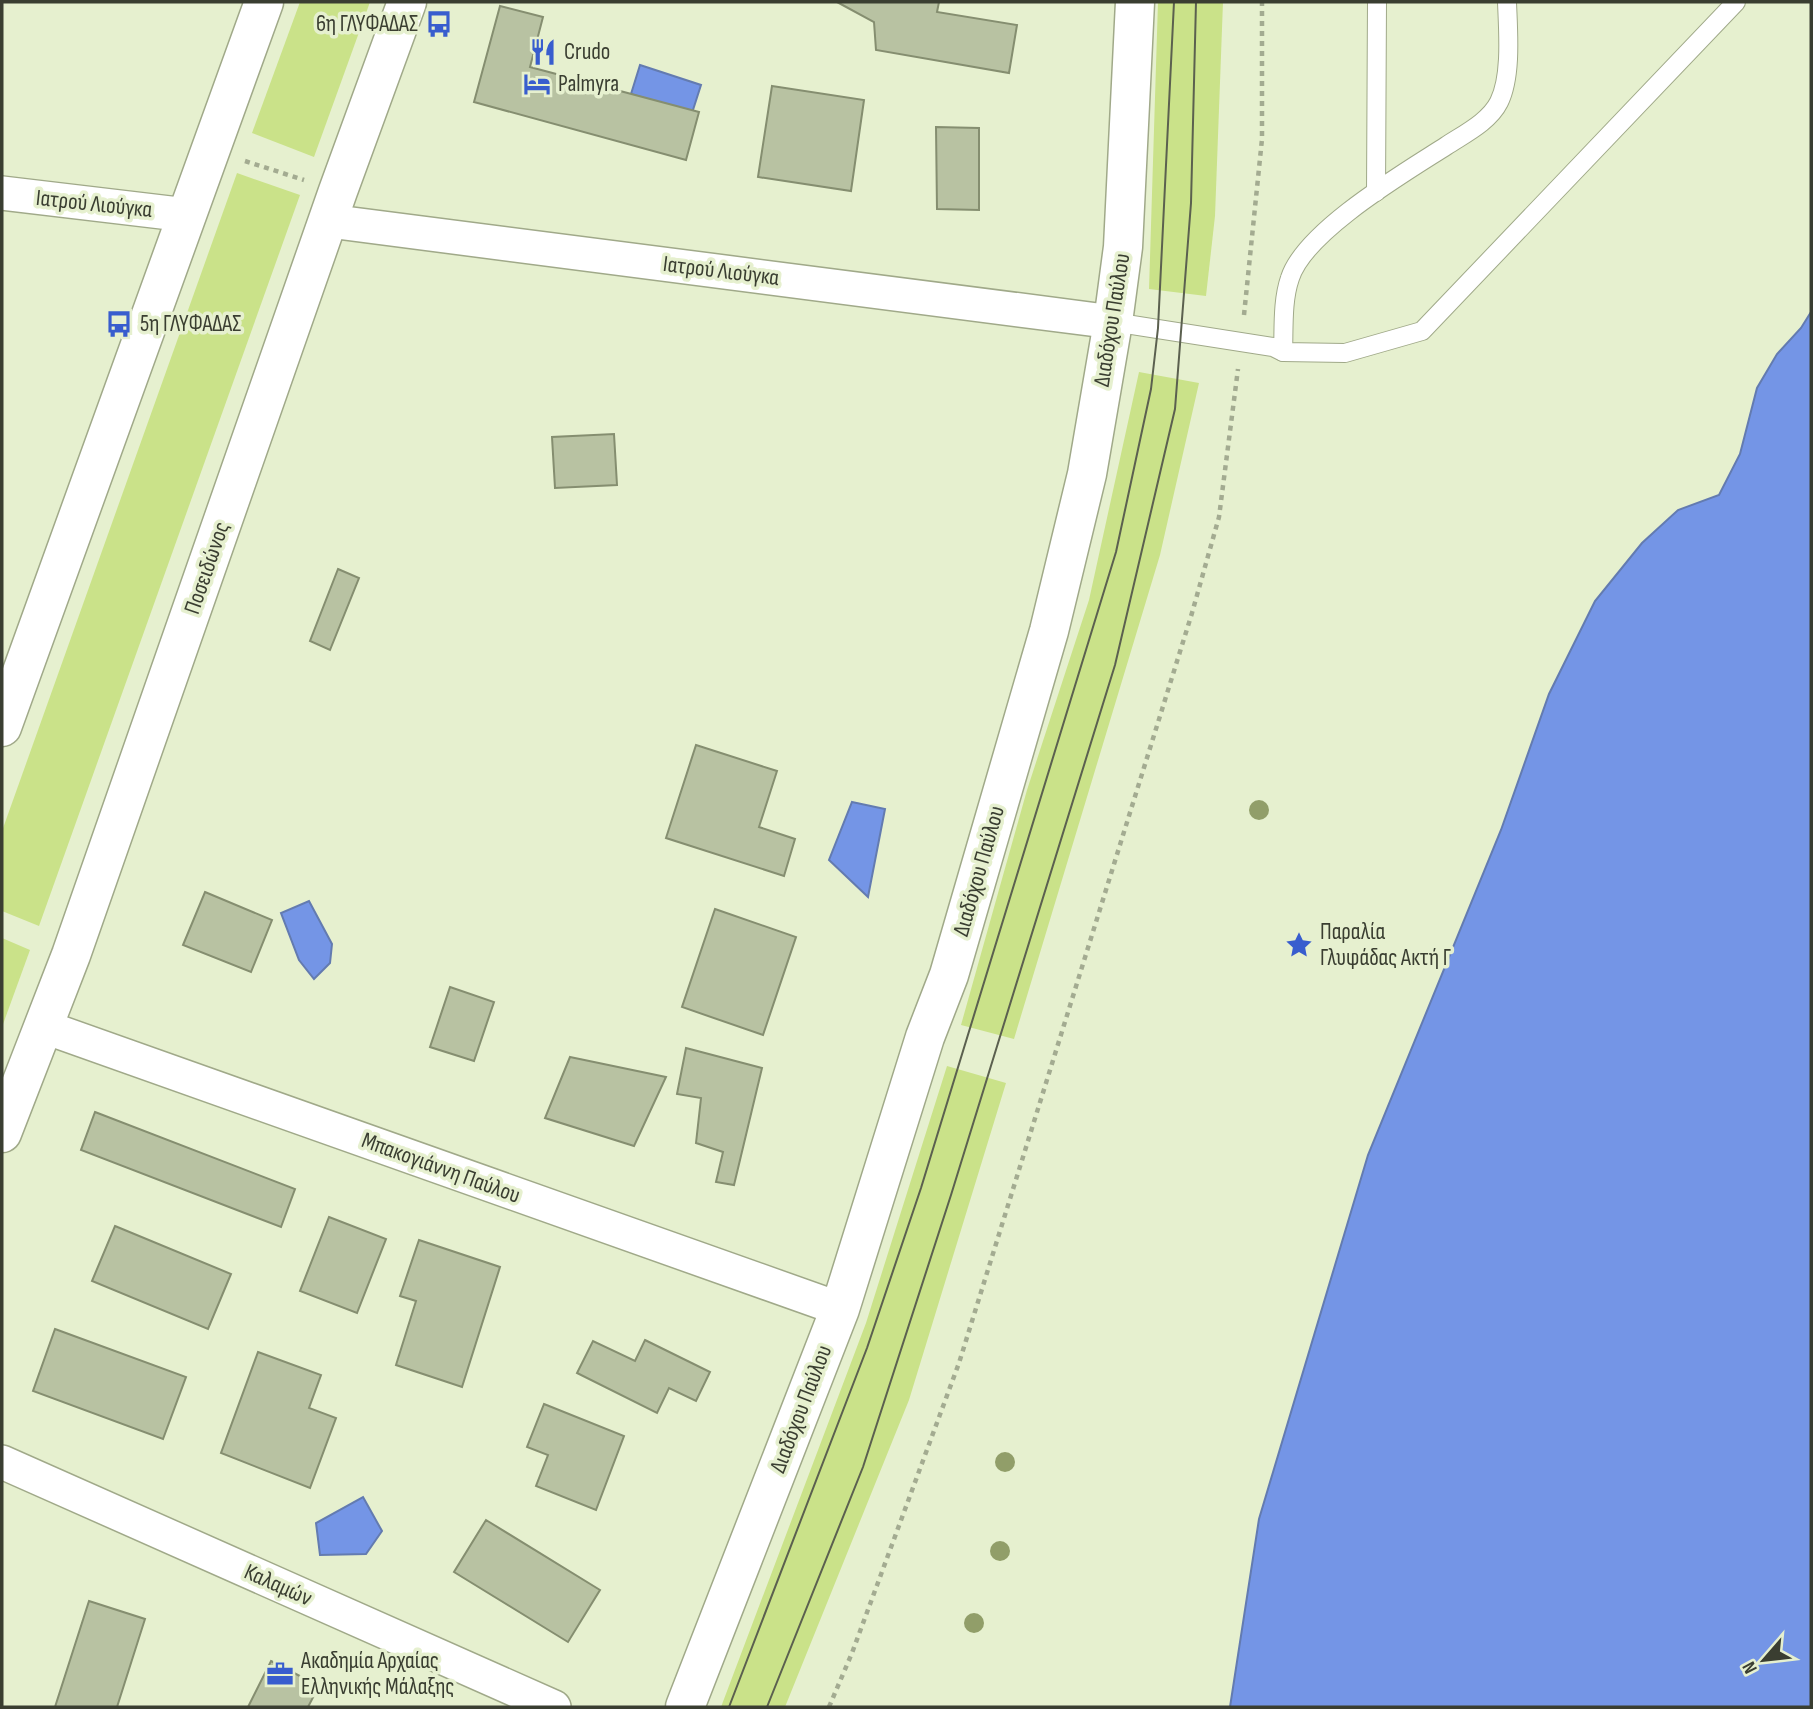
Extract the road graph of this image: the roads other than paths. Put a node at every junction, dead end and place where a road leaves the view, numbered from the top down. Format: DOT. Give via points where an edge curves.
graph roads {
  1 [pos="264,2"];
  2 [pos="407,2"];
  3 [pos="1135,2"];
  4 [pos="1377,2"];
  5 [pos="1507,2"];
  6 [pos="1735,2"];
  7 [pos="1376,192"];
  8 [pos="2,193"];
  9 [pos="333,206"];
  10 [pos="187,215"];
  11 [pos="1113,322"];
  12 [pos="1283,352"];
  13 [pos="2,727"];
  14 [pos="42,1026"];
  15 [pos="2,1133"];
  16 [pos="840,1309"];
  17 [pos="2,1462"];
  18 [pos="554,1707"];
  19 [pos="685,1707"];
  1 -- 10 [label="main road"];
  2 -- 9 [label="main road, Ποσειδώνος"];
  3 -- 11 [label="main road, Διαδόχου Παύλου" via="1123,247"];
  4 -- 7 [label="lane"];
  5 -- 7 [label="lane" via="1508,46 1499,102 1471,130"];
  6 -- 12 [label="lane" via="1422,331 1345,353"];
  7 -- 12 [label="lane" via="1314,241 1298,260 1289,279"];
  8 -- 10 [label="street, Ιατρού Λιούγκα"];
  9 -- 11 [label="street, Ιατρού Λιούγκα"];
  9 -- 14 [label="main road, Ποσειδώνος"];
  10 -- 13 [label="main road"];
  11 -- 12 [label="lane" via="1241,341"];
  11 -- 16 [label="main road, Διαδόχου Παύλου" via="1087,474 1049,631 949,975 925,1037"];
  14 -- 15 [label="main road, Ποσειδώνος"];
  14 -- 16 [label="street, Μπακογιάννη Παύλου"];
  16 -- 19 [label="main road, Διαδόχου Παύλου"];
  17 -- 18 [label="street, Καλαμών"];
}
